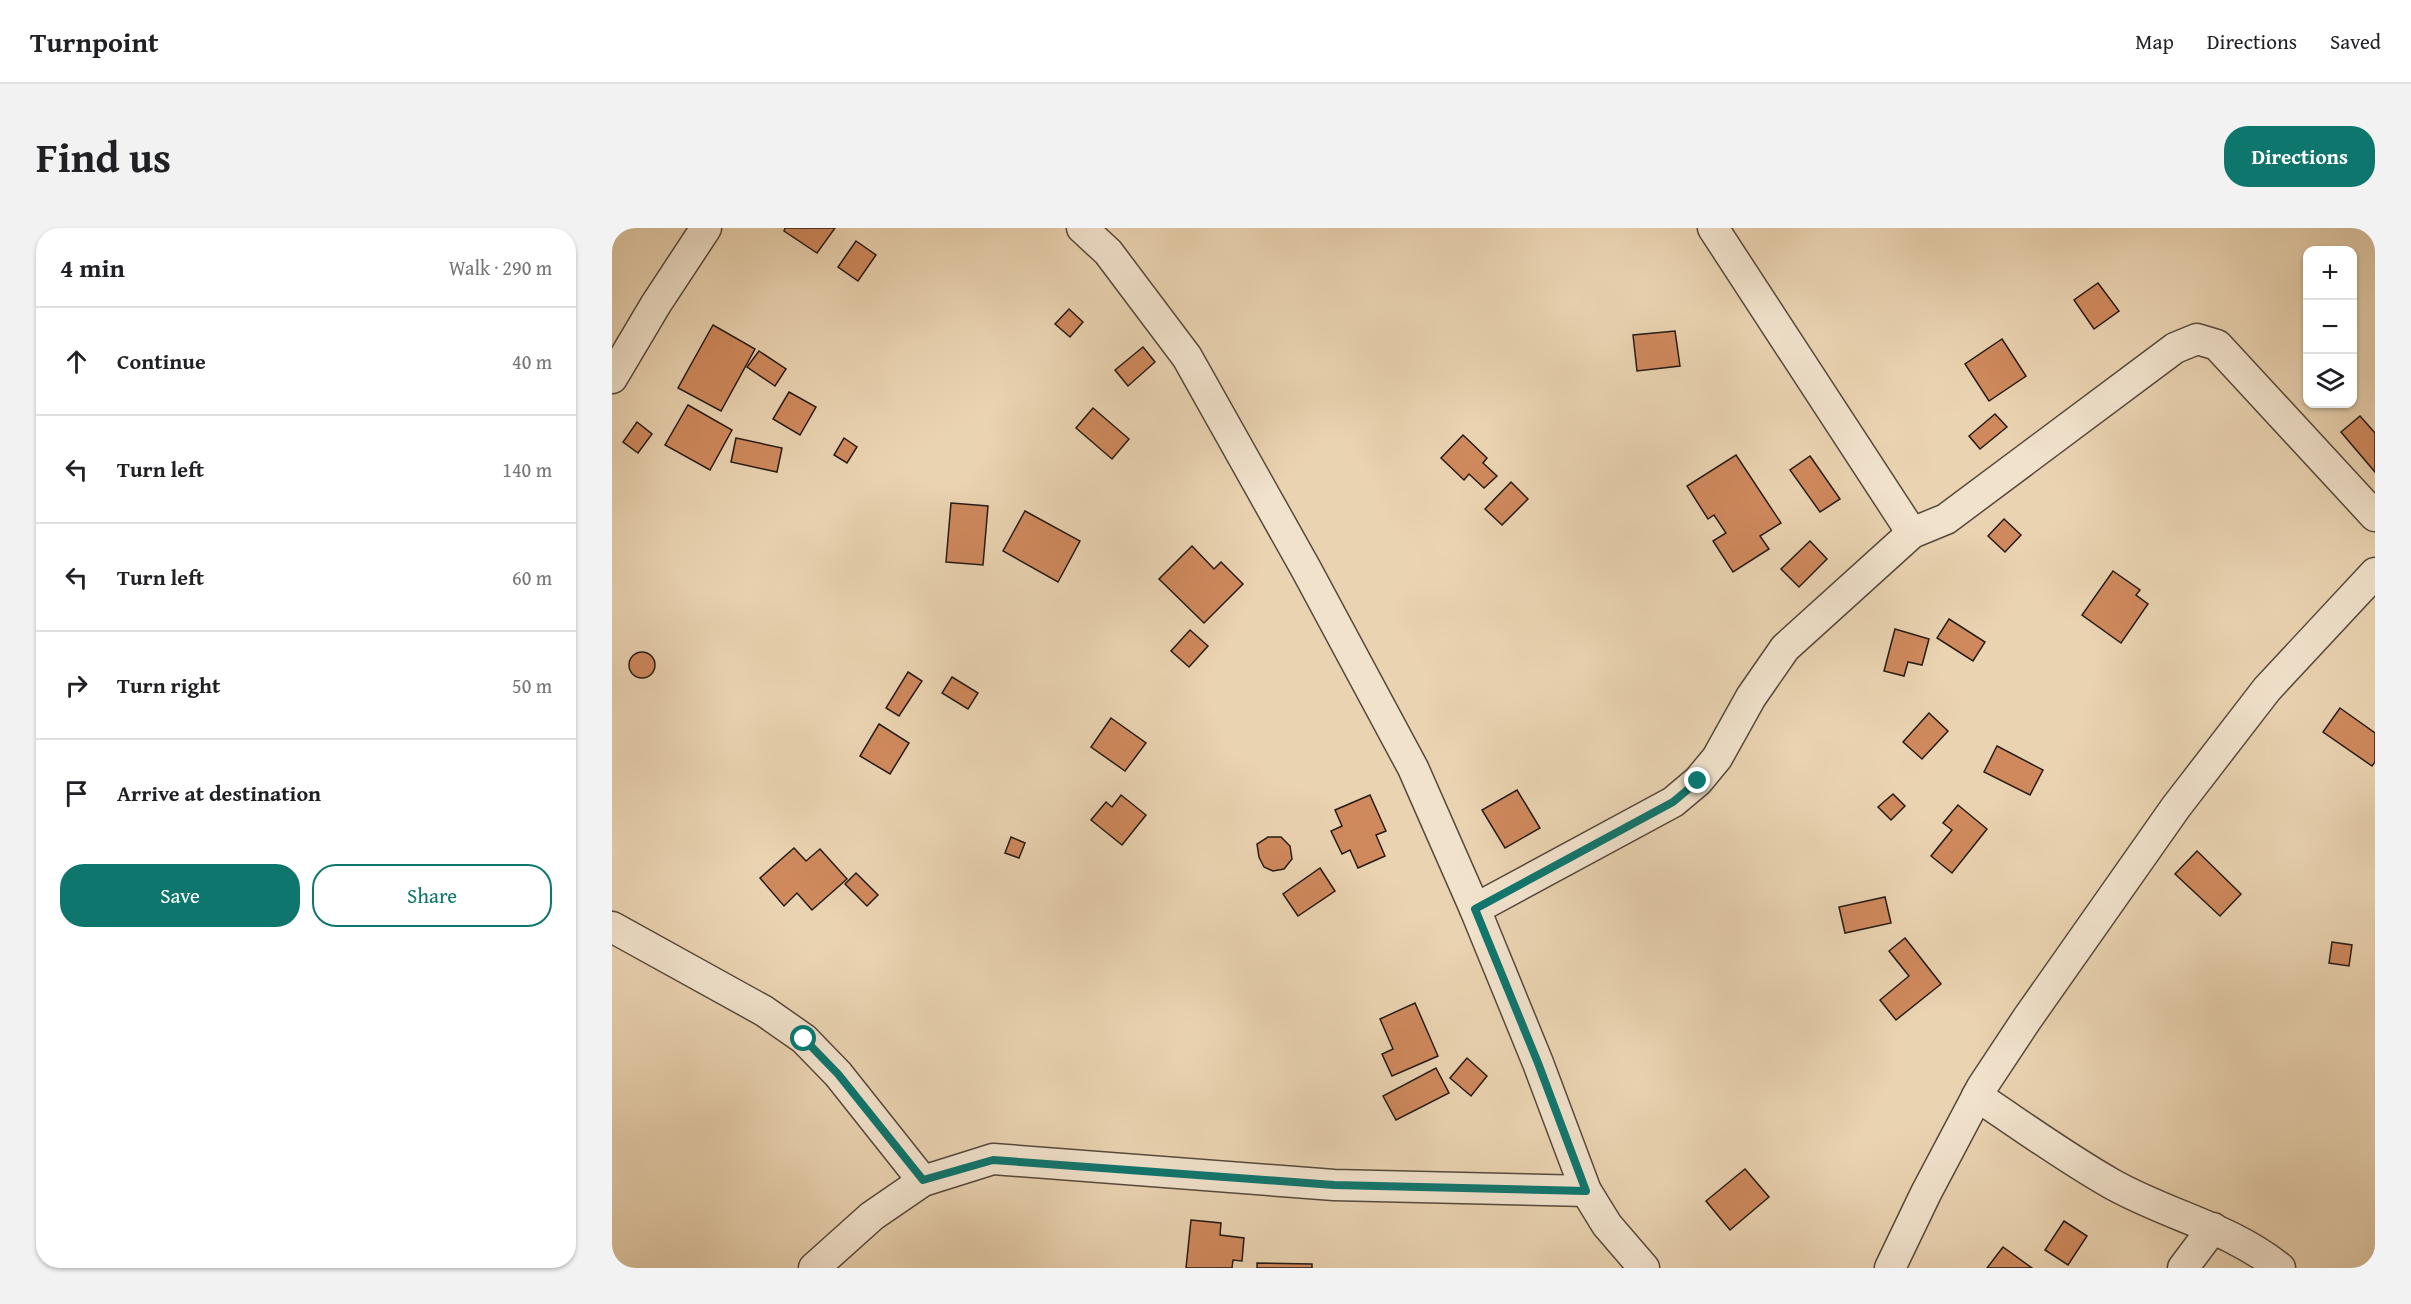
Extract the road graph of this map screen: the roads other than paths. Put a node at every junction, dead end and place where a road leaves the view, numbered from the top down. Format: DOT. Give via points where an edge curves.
graph roads {
  1 [pos="706,228"];
  2 [pos="1082,228"];
  3 [pos="1713,228"];
  4 [pos="612,378"];
  5 [pos="2375,516"];
  6 [pos="1912,532"];
  7 [pos="2375,573"];
  8 [pos="1475,909"];
  9 [pos="612,927"];
  10 [pos="1977,1096"];
  11 [pos="923,1180"];
  12 [pos="1586,1191"];
  13 [pos="2212,1228"];
  14 [pos="814,1268"];
  15 [pos="1644,1268"];
  16 [pos="1890,1268"];
  17 [pos="2184,1268"];
  18 [pos="2280,1268"];
  1 -- 4 [label="street"];
  2 -- 8 [label="street" via="1108,252 1187,357 1413,768"];
  3 -- 6 [label="street"];
  5 -- 6 [label="street" via="2217,345 2197,339 2175,348 1946,519"];
  6 -- 8 [label="street" via="1785,648 1751,697 1717,758 1698,781 1673,802"];
  7 -- 10 [label="street" via="2267,689 2176,807"];
  8 -- 12 [label="street"];
  9 -- 11 [label="street" via="764,1011 804,1039 838,1074"];
  10 -- 13 [label="street" via="2112,1184"];
  10 -- 16 [label="street"];
  11 -- 12 [label="street" via="993,1160 1334,1185"];
  11 -- 14 [label="street" via="872,1216"];
  12 -- 15 [label="street" via="1607,1225"];
  13 -- 17 [label="street"];
  13 -- 18 [label="street" via="2239,1240"];
}
